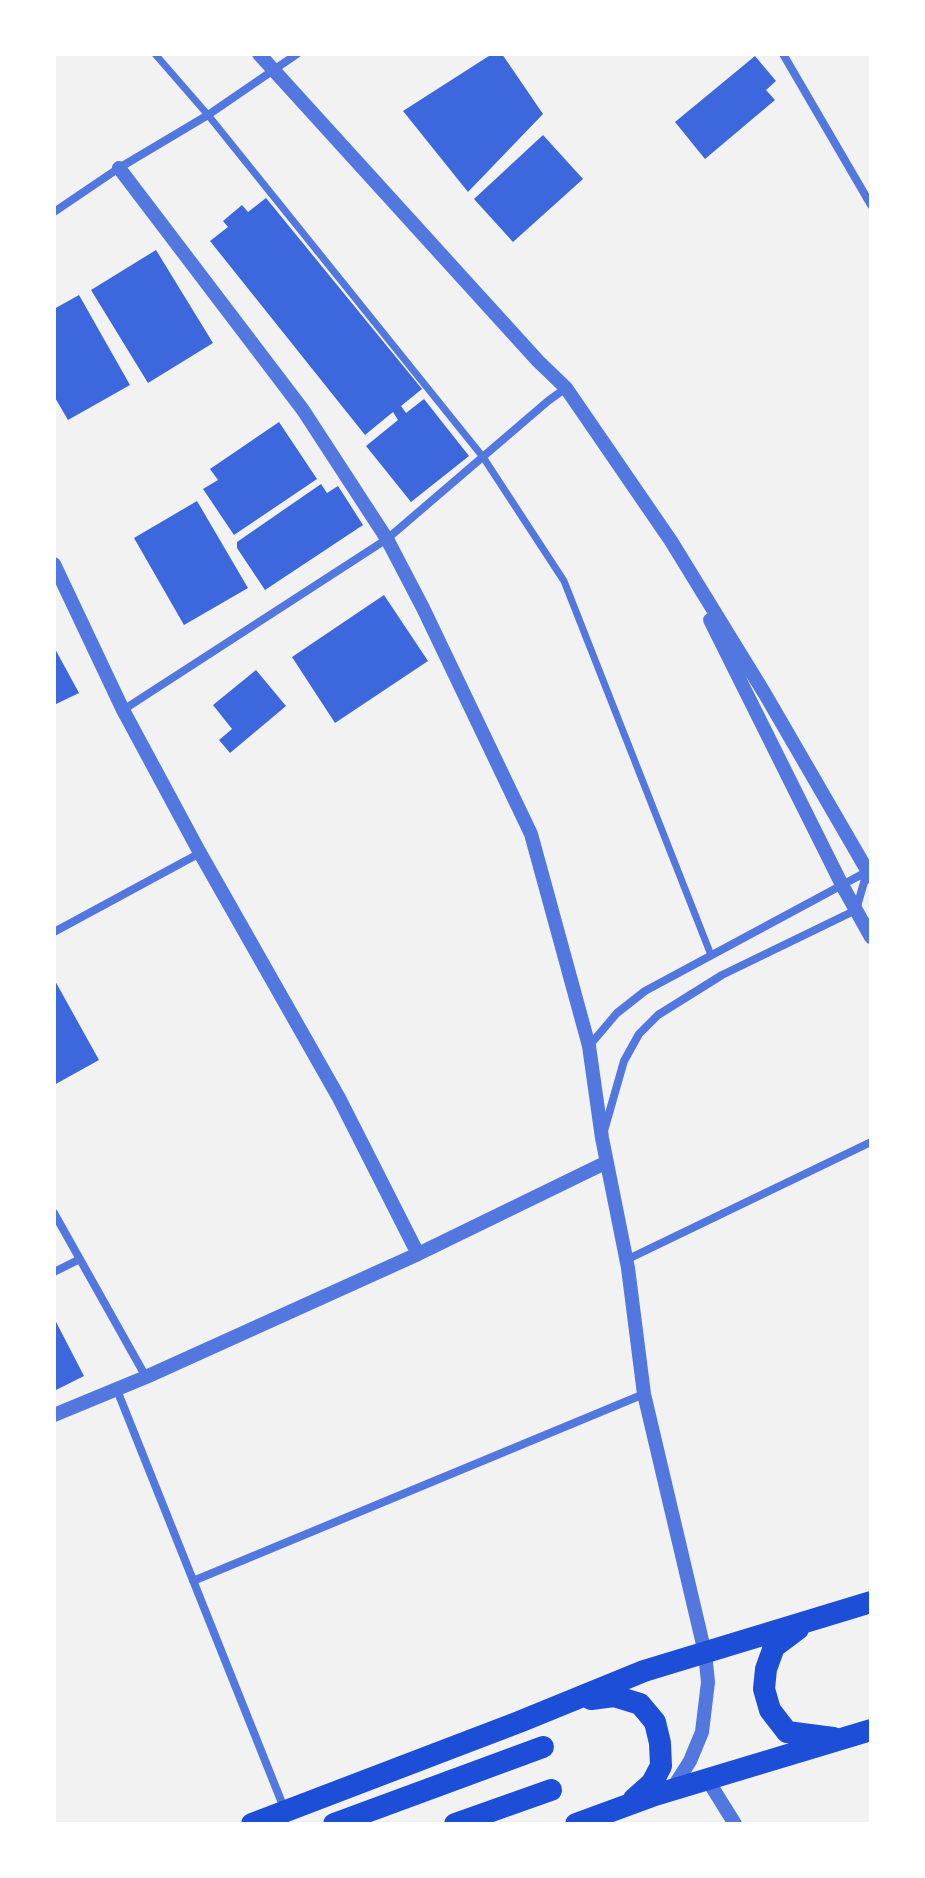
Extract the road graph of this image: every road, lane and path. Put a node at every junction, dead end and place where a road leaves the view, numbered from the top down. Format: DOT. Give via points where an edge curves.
graph roads {
  1 [pos="155,54"];
  2 [pos="259,54"];
  3 [pos="297,54"];
  4 [pos="783,54"];
  5 [pos="273,70"];
  6 [pos="208,115"];
  7 [pos="119,168"];
  8 [pos="871,205"];
  9 [pos="54,212"];
  10 [pos="566,388"];
  11 [pos="483,457"];
  12 [pos="387,539"];
  13 [pos="671,541"];
  14 [pos="54,564"];
  15 [pos="123,710"];
  16 [pos="200,853"];
  17 [pos="870,873"];
  18 [pos="842,885"];
  19 [pos="856,910"];
  20 [pos="54,932"];
  21 [pos="871,937"];
  22 [pos="711,955"];
  23 [pos="589,1046"];
  24 [pos="602,1138"];
  25 [pos="871,1142"];
  26 [pos="607,1162"];
  27 [pos="54,1213"];
  28 [pos="418,1254"];
  29 [pos="80,1259"];
  30 [pos="626,1260"];
  31 [pos="54,1272"];
  32 [pos="146,1377"];
  33 [pos="117,1390"];
  34 [pos="644,1394"];
  35 [pos="54,1415"];
  36 [pos="193,1581"];
  37 [pos="871,1602"];
  38 [pos="809,1621"];
  39 [pos="705,1653"];
  40 [pos="571,1701"];
  41 [pos="871,1730"];
  42 [pos="839,1739"];
  43 [pos="543,1747"];
  44 [pos="707,1779"];
  45 [pos="551,1790"];
  46 [pos="671,1791"];
  47 [pos="627,1806"];
  48 [pos="285,1813"];
  49 [pos="252,1824"];
  50 [pos="334,1824"];
  51 [pos="455,1824"];
  52 [pos="576,1824"];
  53 [pos="735,1824"];
  1 -- 6 [label="street"];
  2 -- 5 [label="street"];
  3 -- 5 [label="street"];
  4 -- 8 [label="street"];
  5 -- 6 [label="street"];
  5 -- 10 [label="street"];
  6 -- 7 [label="street"];
  6 -- 11 [label="street"];
  7 -- 9 [label="street"];
  7 -- 12 [label="street" via="303,410"];
  10 -- 11 [label="street"];
  10 -- 13 [label="street"];
  11 -- 12 [label="street"];
  11 -- 22 [label="street" via="564,581"];
  12 -- 15 [label="street"];
  12 -- 23 [label="street" via="531,834"];
  13 -- 17 [label="street"];
  13 -- 18 [label="street"];
  14 -- 15 [label="street"];
  15 -- 16 [label="street"];
  16 -- 20 [label="street"];
  16 -- 28 [label="street" via="339,1098"];
  17 -- 18 [label="street"];
  17 -- 19 [label="street"];
  18 -- 19 [label="street"];
  18 -- 22 [label="street"];
  19 -- 21 [label="street"];
  19 -- 24 [label="street" via="722,975 658,1015 624,1061"];
  22 -- 23 [label="street" via="645,991"];
  23 -- 24 [label="street"];
  24 -- 26 [label="street"];
  25 -- 30 [label="street"];
  26 -- 28 [label="street"];
  26 -- 30 [label="street"];
  27 -- 29 [label="street"];
  28 -- 32 [label="street"];
  29 -- 31 [label="street"];
  29 -- 32 [label="street"];
  30 -- 34 [label="street"];
  32 -- 33 [label="street"];
  33 -- 35 [label="street"];
  33 -- 36 [label="street"];
  34 -- 36 [label="street"];
  34 -- 39 [label="street"];
  36 -- 48 [label="street"];
  37 -- 38 [label="highway"];
  38 -- 39 [label="highway"];
  38 -- 42 [label="highway" via="774,1647 764,1689 770,1710 787,1732"];
  39 -- 40 [label="highway"];
  39 -- 46 [label="street" via="708,1682 702,1732"];
  40 -- 47 [label="highway" via="614,1696 640,1704 655,1722 661,1766 652,1783"];
  40 -- 48 [label="highway"];
  41 -- 42 [label="highway"];
  42 -- 44 [label="highway"];
  43 -- 50 [label="highway"];
  44 -- 46 [label="highway"];
  44 -- 53 [label="street"];
  45 -- 51 [label="highway"];
  46 -- 47 [label="highway"];
  47 -- 52 [label="highway"];
  48 -- 49 [label="highway"];
}
